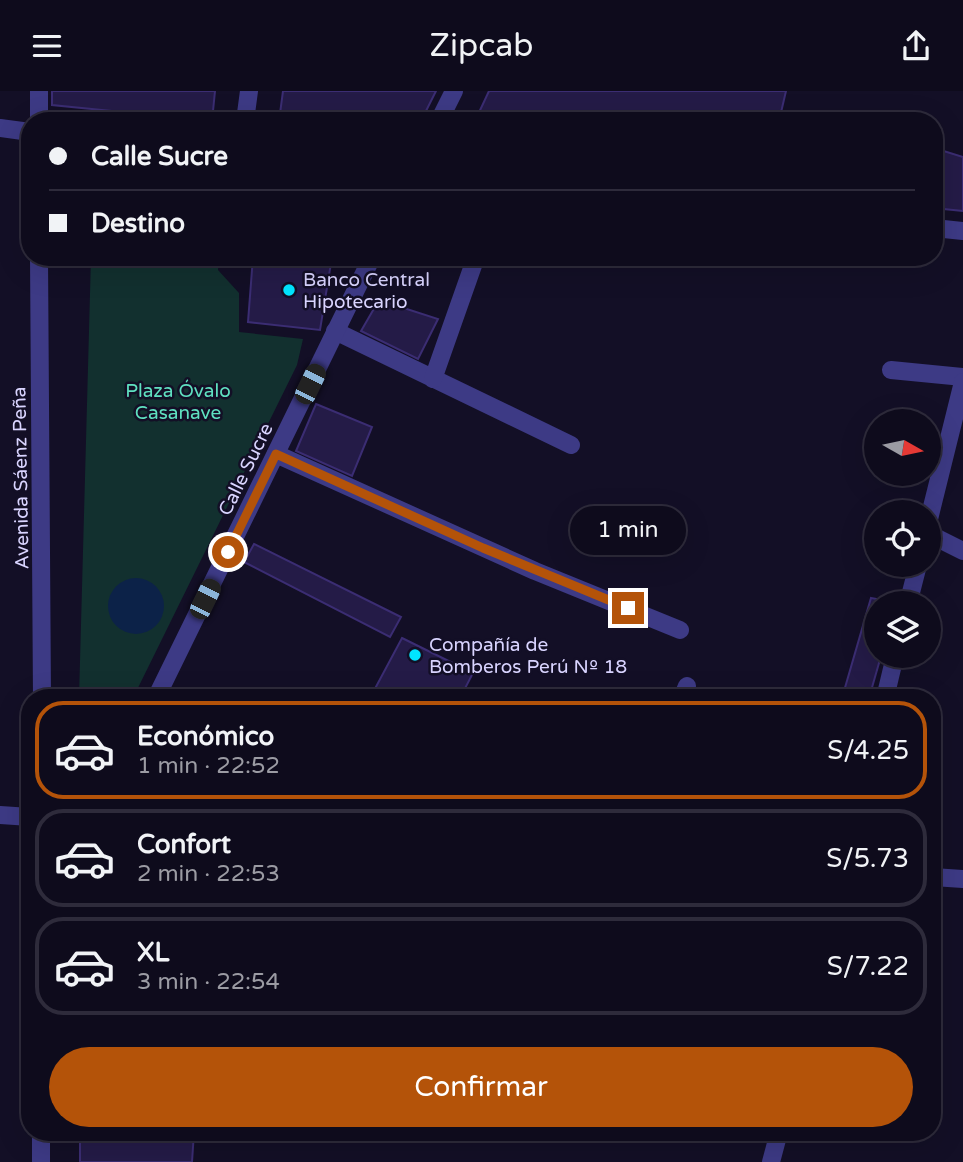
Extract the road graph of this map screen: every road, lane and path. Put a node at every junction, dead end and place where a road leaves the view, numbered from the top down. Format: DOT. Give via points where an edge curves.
graph roads {
  1 [pos="39,91"];
  2 [pos="249,91"];
  3 [pos="454,91"];
  4 [pos="39,112"];
  5 [pos="246,112"];
  6 [pos="444,112"];
  7 [pos="0,128"];
  8 [pos="21,131"];
  9 [pos="943,229"];
  10 [pos="963,231"];
  11 [pos="39,266"];
  12 [pos="368,266"];
  13 [pos="472,266"];
  14 [pos="335,331"];
  15 [pos="891,370"];
  16 [pos="433,379"];
  17 [pos="963,379"];
  18 [pos="571,445"];
  19 [pos="276,454"];
  20 [pos="934,500"];
  21 [pos="941,540"];
  22 [pos="963,551"];
  23 [pos="680,630"];
  24 [pos="892,668"];
  25 [pos="42,689"];
  26 [pos="160,689"];
  27 [pos="887,689"];
  28 [pos="0,815"];
  29 [pos="21,816"];
  30 [pos="961,874"];
  31 [pos="941,876"];
  32 [pos="41,1141"];
  33 [pos="777,1141"];
  34 [pos="41,1162"];
  35 [pos="771,1162"];
  1 -- 4 [label="street"];
  2 -- 5 [label="street"];
  3 -- 6 [label="street"];
  7 -- 8 [label="street"];
  9 -- 10 [label="street"];
  11 -- 25 [label="street, Avenida Sáenz Peña"];
  12 -- 14 [label="street, Calle Sucre"];
  13 -- 16 [label="street"];
  14 -- 16 [label="street"];
  14 -- 19 [label="street, Calle Sucre"];
  15 -- 17 [label="street"];
  16 -- 18 [label="street"];
  17 -- 20 [label="street"];
  19 -- 23 [label="street"];
  19 -- 26 [label="street, Calle Sucre"];
  21 -- 22 [label="street"];
  24 -- 27 [label="street"];
  28 -- 29 [label="street"];
  30 -- 31 [label="street"];
  32 -- 34 [label="street"];
  33 -- 35 [label="street"];
}
